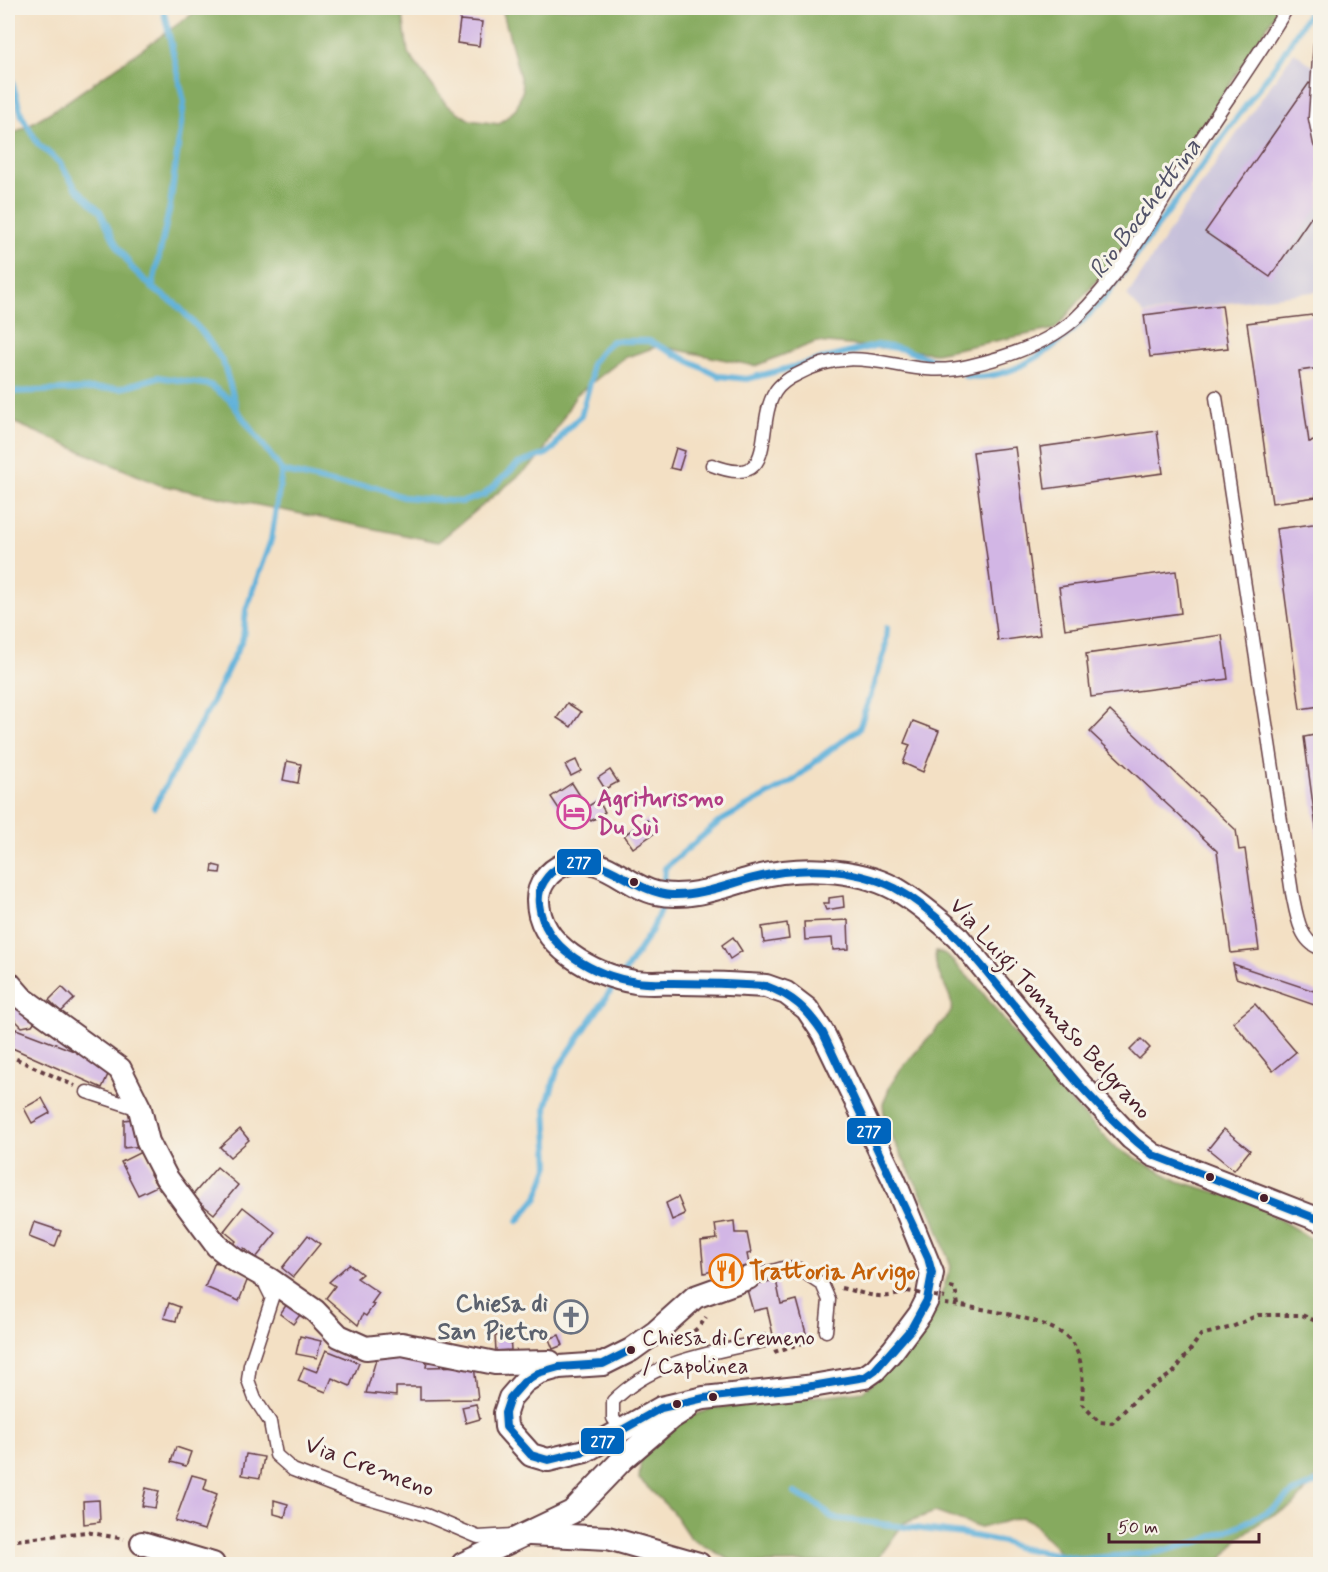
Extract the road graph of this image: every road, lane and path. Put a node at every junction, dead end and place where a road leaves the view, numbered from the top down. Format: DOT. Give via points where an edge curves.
graph roads {
  1 [pos="1287,8"];
  2 [pos="1320,45"];
  3 [pos="1320,143"];
  4 [pos="1216,397"];
  5 [pos="712,465"];
  6 [pos="1320,948"];
  7 [pos="8,982"];
  8 [pos="8,1055"];
  9 [pos="87,1092"];
  10 [pos="140,1109"];
  11 [pos="1320,1221"];
  12 [pos="748,1278"];
  13 [pos="269,1279"];
  14 [pos="822,1284"];
  15 [pos="951,1286"];
  16 [pos="945,1298"];
  17 [pos="1320,1323"];
  18 [pos="826,1327"];
  19 [pos="759,1342"];
  20 [pos="559,1367"];
  21 [pos="704,1398"];
  22 [pos="621,1430"];
  23 [pos="525,1534"];
  24 [pos="8,1541"];
  25 [pos="142,1543"];
  26 [pos="213,1564"];
  27 [pos="463,1564"];
  28 [pos="699,1564"];
  1 -- 5 [label="lane" via="1165,200 1112,275 1061,330 1031,345 948,371 927,371 866,358 819,364 794,375 774,392 764,440 748,470 740,473"];
  2 -- 3 [label="lane" via="1316,118"];
  4 -- 6 [label="lane" via="1292,892 1299,927"];
  7 -- 10 [label="street" via="22,998 120,1069"];
  8 -- 9 [label="path"];
  9 -- 10 [label="lane"];
  10 -- 13 [label="street" via="148,1142 166,1177 217,1246"];
  11 -- 21 [label="street, Via Luigi Tommaso Belgrano" via="1153,1155 1131,1138 1078,1082 957,936 894,889 847,874 796,870 694,894 655,893 600,865 564,865 547,877 538,890 538,906 544,927 558,944 587,965 634,981 766,986 786,993 807,1009 823,1033 894,1180 932,1273 927,1300 911,1329 865,1377"];
  12 -- 14 [label="lane" via="783,1268 799,1269"];
  12 -- 20 [label="street" via="695,1297 656,1332 603,1364"];
  13 -- 20 [label="street" via="315,1311 339,1336 366,1348 402,1344 495,1363 546,1360"];
  13 -- 23 [label="lane, Via Cremeno" via="266,1286 272,1298 248,1380 270,1422 276,1455 293,1470 478,1537"];
  14 -- 16 [label="path, bridge" via="875,1297 907,1291"];
  14 -- 18 [label="lane" via="829,1300"];
  15 -- 17 [label="path" via="955,1288 958,1305 1046,1323 1074,1344 1083,1377 1082,1404 1099,1422 1112,1423 1138,1397 1174,1372 1201,1335 1258,1315 1302,1315"];
  18 -- 19 [label="path" via="809,1341 781,1352 766,1353"];
  19 -- 22 [label="lane" via="681,1359 636,1382 613,1401 614,1418"];
  20 -- 22 [label="street, Via Luigi Tommaso Belgrano" via="538,1372 510,1398 506,1427 517,1443 531,1455 548,1460 585,1451"];
  21 -- 22 [label="street, Via Luigi Tommaso Belgrano" via="661,1408"];
  21 -- 23 [label="street, Via Cremeno" via="671,1418 623,1459 572,1512"];
  23 -- 27 [label="street, Via Cremeno"];
  23 -- 28 [label="street, Via Cremeno" via="608,1538"];
  24 -- 25 [label="path" via="86,1532"];
  25 -- 26 [label="street"];
}
